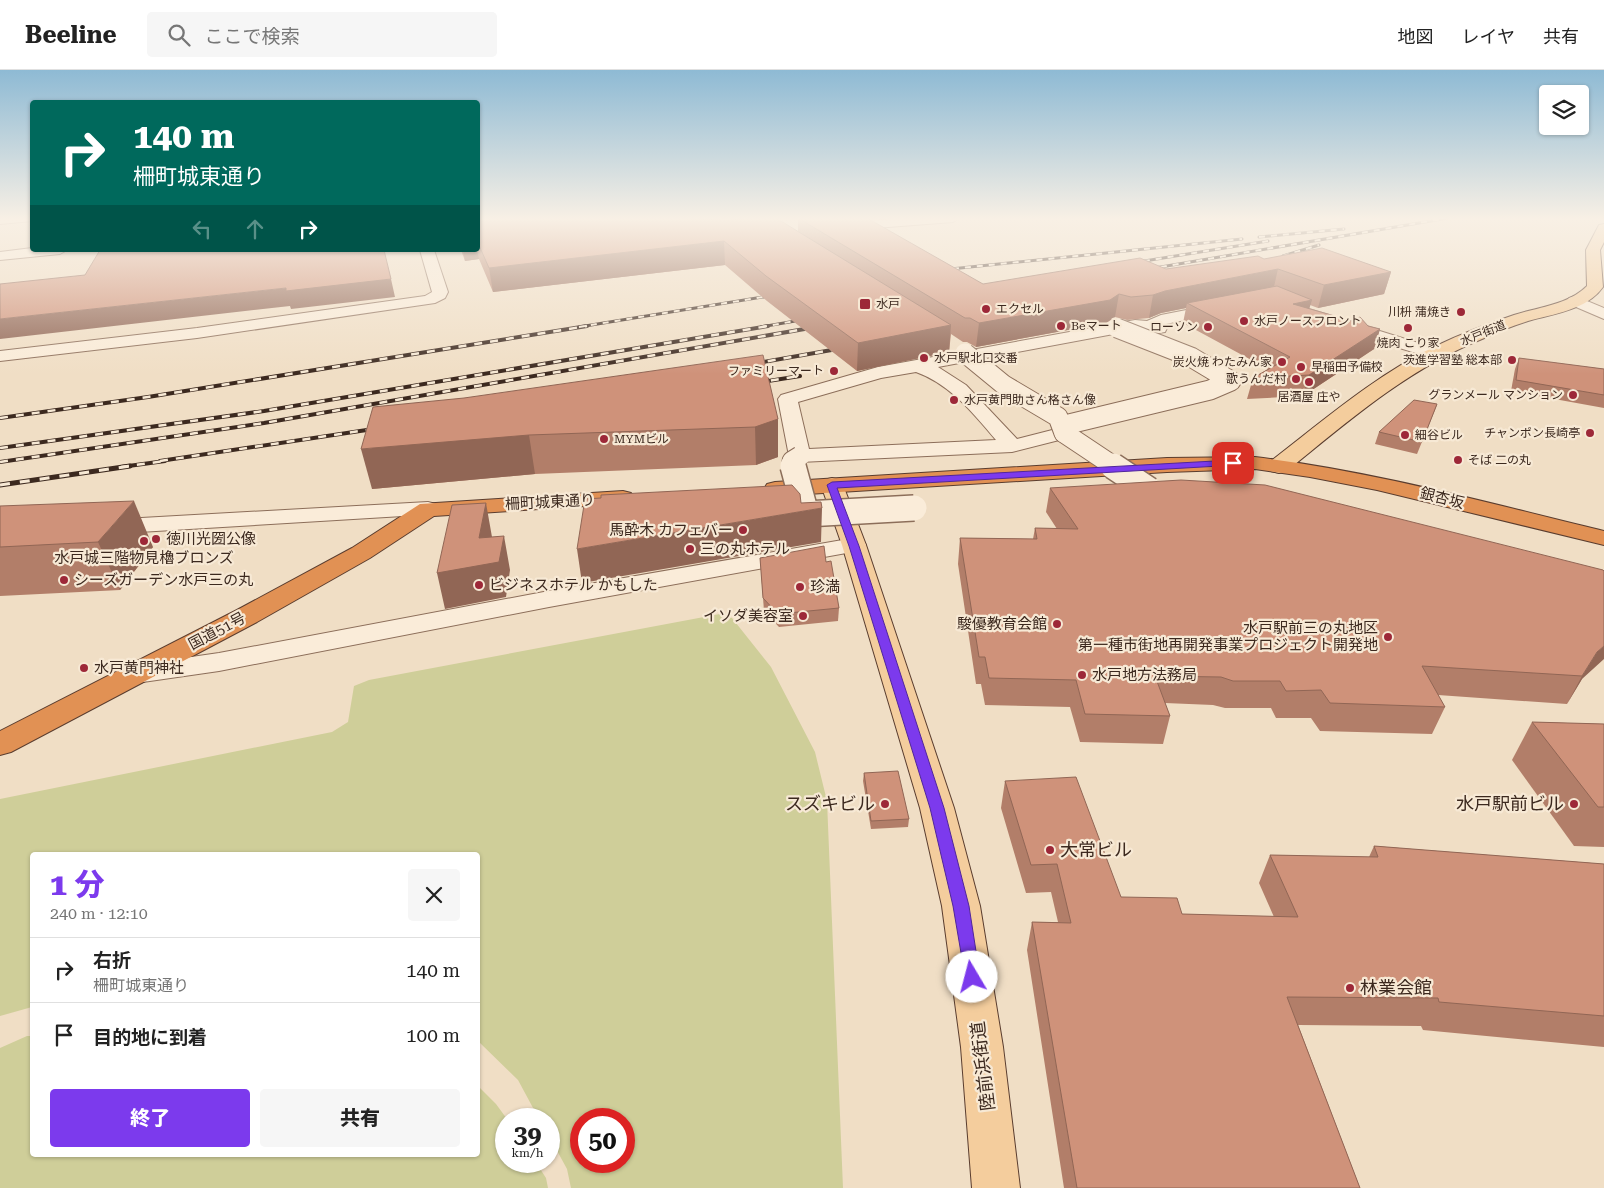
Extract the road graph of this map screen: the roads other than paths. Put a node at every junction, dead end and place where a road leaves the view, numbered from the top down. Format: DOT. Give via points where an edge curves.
graph roads {
  1 [pos="433,270"];
  2 [pos="1599,277"];
  3 [pos="1576,301"];
  4 [pos="1236,305"];
  5 [pos="1600,310"];
  6 [pos="1328,319"];
  7 [pos="1159,328"];
  8 [pos="1122,336"];
  9 [pos="961,350"];
  10 [pos="1435,354"];
  11 [pos="0,356"];
  12 [pos="934,362"];
  13 [pos="1064,433"];
  14 [pos="1012,446"];
  15 [pos="792,466"];
  16 [pos="1279,466"];
  17 [pos="832,485"];
  18 [pos="752,490"];
  19 [pos="1172,494"];
  20 [pos="644,497"];
  21 [pos="914,508"];
  22 [pos="428,509"];
  23 [pos="85,528"];
  24 [pos="1604,538"];
  25 [pos="854,546"];
  26 [pos="136,674"];
  27 [pos="0,744"];
  28 [pos="996,1188"];
  1 -- 11 [label="street" via="440,292 429,300 188,334"];
  2 -- 3 [label="main road, 水戸街道" via="1590,293"];
  3 -- 5 [label="street"];
  3 -- 10 [label="main road, 水戸街道" via="1493,329"];
  4 -- 8 [label="street" via="1161,320"];
  6 -- 10 [label="street"];
  7 -- 8 [label="street" via="1135,325"];
  8 -- 9 [label="street"];
  8 -- 13 [label="street, bridge" via="1166,344 1204,360 1231,381 1210,390 1069,424"];
  9 -- 12 [label="street"];
  9 -- 13 [label="street, bridge" via="1004,385 1058,418"];
  10 -- 16 [label="main road, 水戸街道" via="1390,382"];
  12 -- 14 [label="street" via="922,368 934,371 962,393"];
  12 -- 15 [label="street" via="878,373 788,399"];
  13 -- 14 [label="street"];
  13 -- 19 [label="street, bridge" via="1147,494"];
  14 -- 15 [label="street"];
  15 -- 21 [label="street, bridge" via="806,514"];
  16 -- 17 [label="highway" via="1206,463"];
  16 -- 24 [label="highway, 銀杏坂" via="1386,484"];
  17 -- 18 [label="highway"];
  17 -- 25 [label="main road, 陸前浜街道"];
  20 -- 22 [label="highway, 柵町城東通り"];
  22 -- 23 [label="street, 柵町城東通り"];
  22 -- 26 [label="highway, 国道51号" via="361,553"];
  25 -- 26 [label="street" via="219,662"];
  25 -- 28 [label="main road, 陸前浜街道" via="937,808 961,906 982,1047"];
  26 -- 27 [label="highway, 国道51号"];
}
